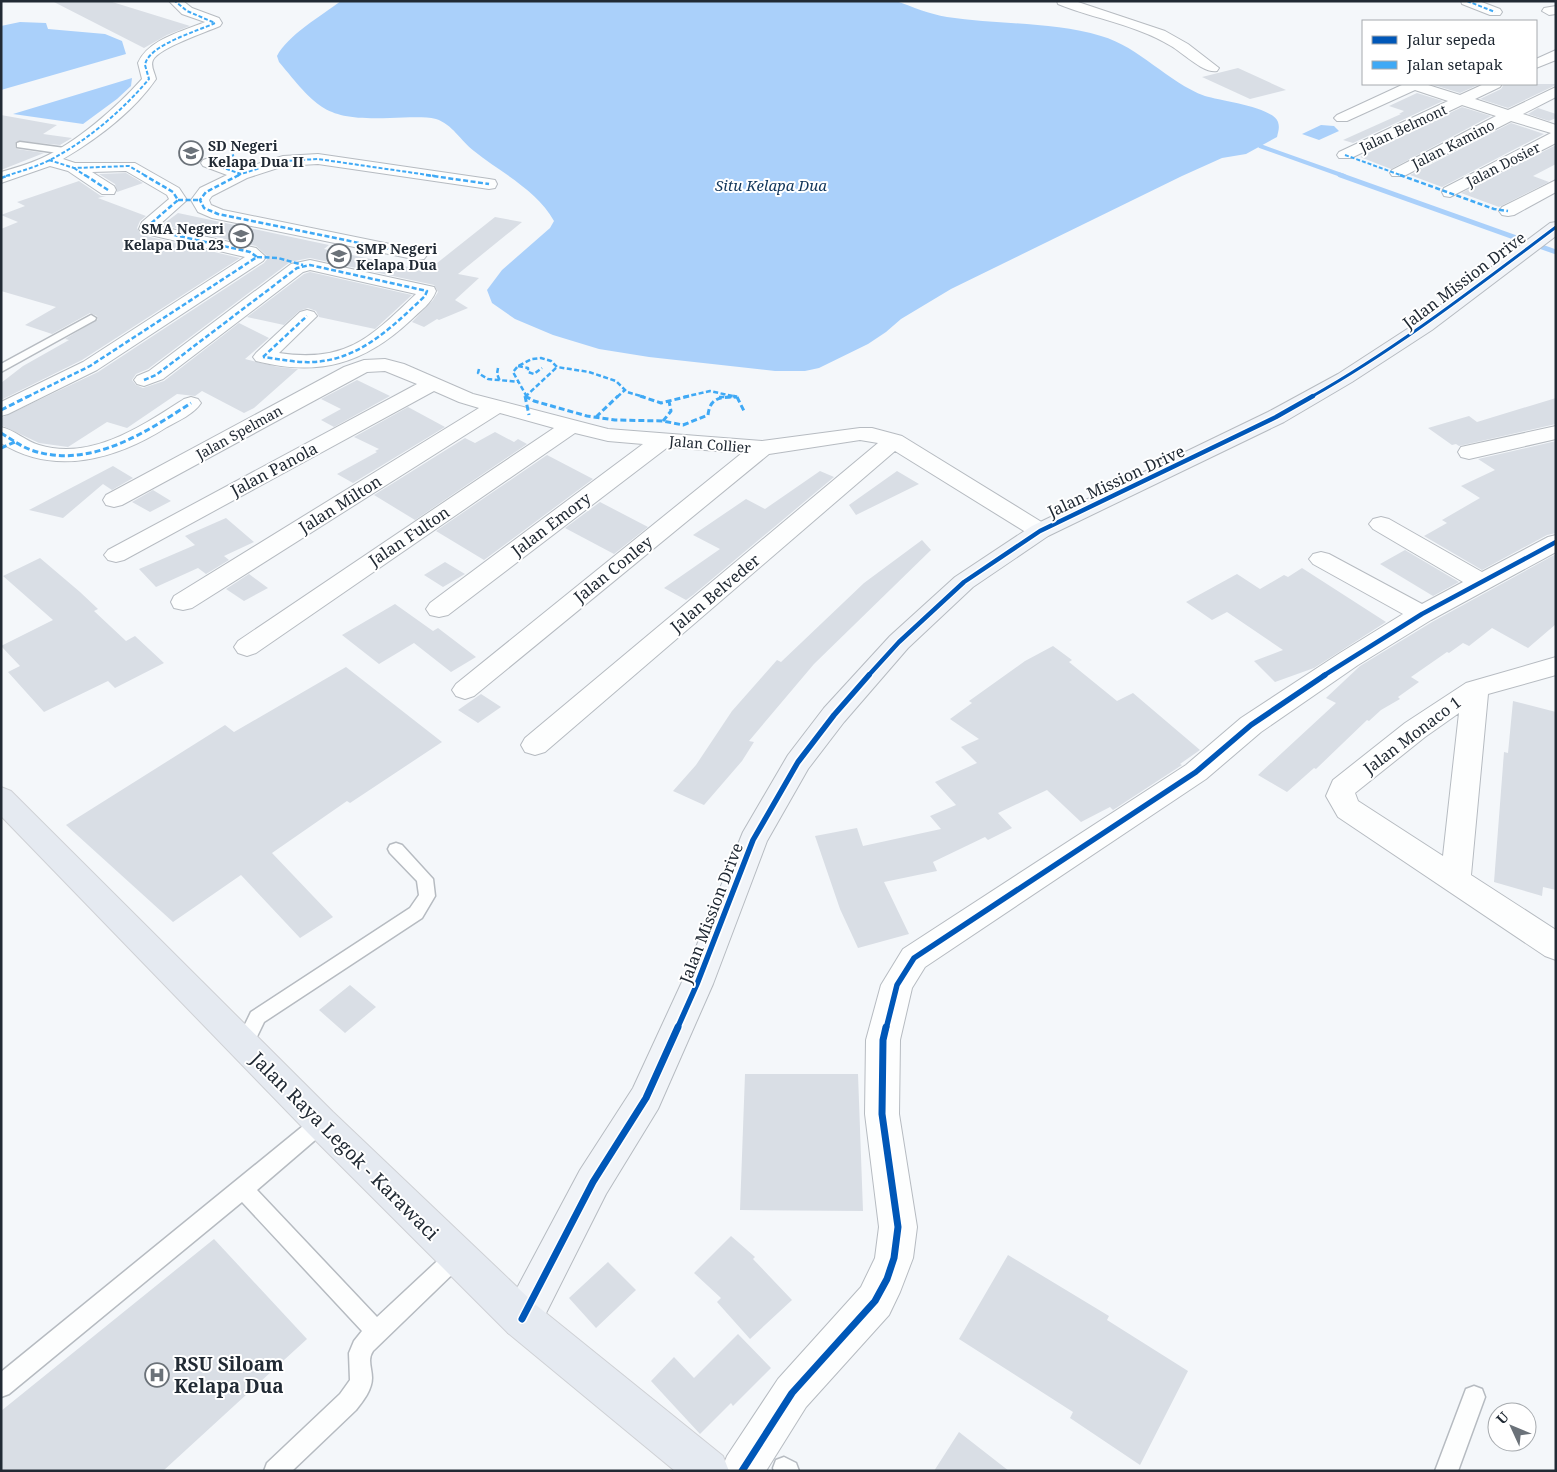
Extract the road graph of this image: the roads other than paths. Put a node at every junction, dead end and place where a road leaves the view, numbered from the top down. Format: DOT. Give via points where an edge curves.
graph roads {
  1 [pos="174,1"];
  2 [pos="1063,1"];
  3 [pos="1468,1"];
  4 [pos="1495,12"];
  5 [pos="1556,54"];
  6 [pos="1537,64"];
  7 [pos="1212,68"];
  8 [pos="1412,85"];
  9 [pos="1417,85"];
  10 [pos="1493,85"];
  11 [pos="1556,91"];
  12 [pos="1461,100"];
  13 [pos="1508,116"];
  14 [pos="1342,118"];
  15 [pos="1556,130"];
  16 [pos="1556,137"];
  17 [pos="20,145"];
  18 [pos="65,151"];
  19 [pos="234,155"];
  20 [pos="1346,155"];
  21 [pos="49,160"];
  22 [pos="74,168"];
  23 [pos="1398,173"];
  24 [pos="241,174"];
  25 [pos="1,178"];
  26 [pos="489,184"];
  27 [pos="1556,185"];
  28 [pos="108,190"];
  29 [pos="1450,192"];
  30 [pos="178,200"];
  31 [pos="200,200"];
  32 [pos="1508,212"];
  33 [pos="1551,231"];
  34 [pos="418,255"];
  35 [pos="257,257"];
  36 [pos="303,265"];
  37 [pos="307,316"];
  38 [pos="91,318"];
  39 [pos="364,366"];
  40 [pos="1,369"];
  41 [pos="144,380"];
  42 [pos="432,384"];
  43 [pos="191,403"];
  44 [pos="497,406"];
  45 [pos="1,410"];
  46 [pos="571,426"];
  47 [pos="1556,432"];
  48 [pos="663,440"];
  49 [pos="6,441"];
  50 [pos="894,441"];
  51 [pos="762,448"];
  52 [pos="1469,452"];
  53 [pos="114,500"];
  54 [pos="1381,524"];
  55 [pos="1040,531"];
  56 [pos="1556,542"];
  57 [pos="116,555"];
  58 [pos="1321,558"];
  59 [pos="1481,582"];
  60 [pos="184,602"];
  61 [pos="439,609"];
  62 [pos="1422,614"];
  63 [pos="247,647"];
  64 [pos="1556,666"];
  65 [pos="1474,689"];
  66 [pos="465,690"];
  67 [pos="535,745"];
  68 [pos="1,798"];
  69 [pos="396,849"];
  70 [pos="1455,880"];
  71 [pos="1556,947"];
  72 [pos="244,1045"];
  73 [pos="321,1124"];
  74 [pos="243,1189"];
  75 [pos="456,1257"];
  76 [pos="522,1319"];
  77 [pos="377,1332"];
  78 [pos="1,1386"];
  79 [pos="1474,1397"];
  80 [pos="275,1471"];
  81 [pos="708,1471"];
  82 [pos="742,1471"];
  83 [pos="1446,1471"];
  1 -- 18 [label="street" via="187,11 215,23 149,55 145,68 149,79 144,85"];
  2 -- 7 [label="street" via="1154,32 1184,47"];
  3 -- 4 [label="street"];
  5 -- 6 [label="street"];
  8 -- 14 [label="street"];
  9 -- 12 [label="street"];
  10 -- 12 [label="street, Jalan Belmont"];
  11 -- 13 [label="street, Jalan Kamino"];
  12 -- 13 [label="street"];
  12 -- 20 [label="street, Jalan Belmont"];
  13 -- 15 [label="street"];
  13 -- 23 [label="street, Jalan Kamino"];
  16 -- 29 [label="street, Jalan Dosier"];
  17 -- 18 [label="lane"];
  18 -- 21 [label="street"];
  19 -- 24 [label="street" via="209,163"];
  21 -- 22 [label="street"];
  21 -- 25 [label="street"];
  22 -- 28 [label="street"];
  22 -- 30 [label="street" via="129,166 173,192"];
  24 -- 26 [label="street" via="283,160 318,159"];
  24 -- 31 [label="street" via="206,192"];
  27 -- 32 [label="street"];
  30 -- 31 [label="street"];
  30 -- 35 [label="street" via="148,229 250,252"];
  31 -- 34 [label="street" via="204,208 218,214"];
  33 -- 55 [label="street, Jalan Mission Drive" via="1425,326 1345,378 1268,422"];
  35 -- 36 [label="street" via="278,258"];
  35 -- 45 [label="street" via="90,366"];
  36 -- 37 [label="street" via="423,289 428,294 378,340 355,352 314,362 263,357"];
  36 -- 41 [label="street"];
  38 -- 40 [label="lane"];
  39 -- 42 [label="street, Jalan Collier" via="397,368"];
  39 -- 53 [label="street, Jalan Spelman"];
  42 -- 44 [label="street, Jalan Collier"];
  42 -- 57 [label="street, Jalan Panola"];
  43 -- 49 [label="street" via="143,434 90,453 53,456"];
  44 -- 46 [label="street, Jalan Collier"];
  44 -- 60 [label="street, Jalan Milton"];
  46 -- 48 [label="street, Jalan Collier" via="608,435"];
  46 -- 63 [label="street, Jalan Fulton"];
  47 -- 52 [label="street"];
  48 -- 51 [label="street, Jalan Collier"];
  48 -- 61 [label="street, Jalan Emory"];
  50 -- 51 [label="street, Jalan Collier" via="860,434"];
  50 -- 55 [label="street, Jalan Collier"];
  50 -- 67 [label="street, Jalan Belveder"];
  51 -- 66 [label="street, Jalan Conley"];
  54 -- 59 [label="street"];
  55 -- 76 [label="street, Jalan Mission Drive" via="964,582 899,642 834,715 798,762 753,840 697,984 646,1098 593,1182"];
  56 -- 59 [label="street"];
  58 -- 62 [label="street"];
  59 -- 62 [label="street"];
  62 -- 82 [label="street" via="1259,720 1196,772 914,958 897,985 883,1040 882,1114 898,1227 894,1258 887,1279 875,1301 792,1393"];
  64 -- 65 [label="street"];
  65 -- 70 [label="street, Jalan Monaco 1"];
  65 -- 70 [label="street, Jalan Monaco 1" via="1415,730 1343,787 1340,793 1348,809"];
  68 -- 72 [label="main road, Jalan Raya Legok - Karawaci"];
  69 -- 72 [label="lane" via="426,879 427,896 416,913 257,1017"];
  70 -- 71 [label="street"];
  72 -- 73 [label="main road, Jalan Raya Legok - Karawaci"];
  73 -- 74 [label="lane"];
  73 -- 75 [label="main road, Jalan Raya Legok - Karawaci"];
  74 -- 77 [label="lane"];
  74 -- 78 [label="lane"];
  75 -- 76 [label="main road, Jalan Raya Legok - Karawaci"];
  75 -- 77 [label="lane"];
  76 -- 81 [label="main road, Jalan Raya Legok - Karawaci"];
  77 -- 80 [label="lane" via="360,1352 358,1363 362,1378 357,1391"];
  79 -- 83 [label="lane"];
}
